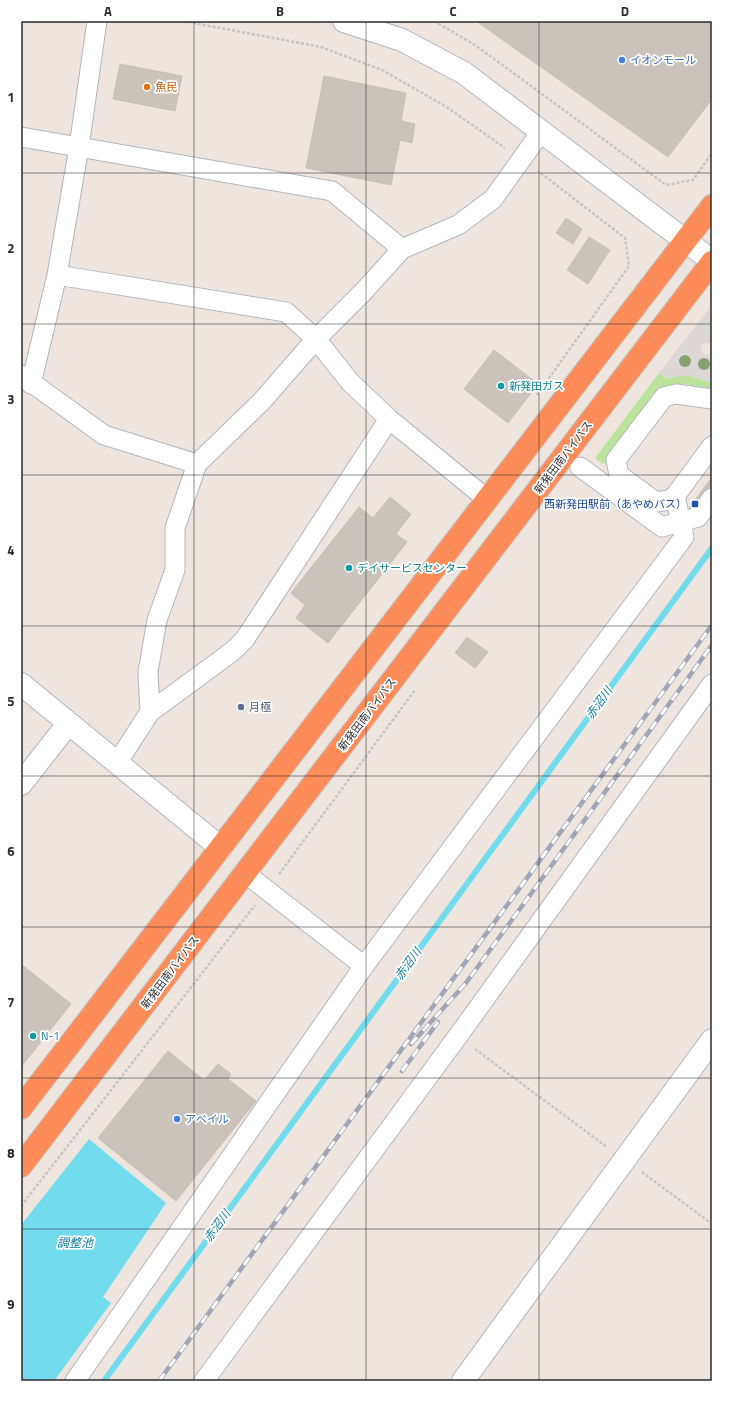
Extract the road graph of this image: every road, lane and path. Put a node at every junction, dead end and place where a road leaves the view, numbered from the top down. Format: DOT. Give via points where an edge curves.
graph roads {
  1 [pos="97,21"];
  2 [pos="183,21"];
  3 [pos="344,21"];
  4 [pos="434,21"];
  5 [pos="541,132"];
  6 [pos="21,137"];
  7 [pos="79,147"];
  8 [pos="511,152"];
  9 [pos="712,154"];
  10 [pos="537,170"];
  11 [pos="712,206"];
  12 [pos="686,241"];
  13 [pos="402,249"];
  14 [pos="712,262"];
  15 [pos="57,275"];
  16 [pos="316,339"];
  17 [pos="26,379"];
  18 [pos="712,399"];
  19 [pos="533,402"];
  20 [pos="389,419"];
  21 [pos="712,446"];
  22 [pos="197,464"];
  23 [pos="580,467"];
  24 [pos="675,496"];
  25 [pos="712,498"];
  26 [pos="488,500"];
  27 [pos="21,684"];
  28 [pos="712,684"];
  29 [pos="150,712"];
  30 [pos="68,724"];
  31 [pos="117,763"];
  32 [pos="21,784"];
  33 [pos="221,848"];
  34 [pos="245,873"];
  35 [pos="364,966"];
  36 [pos="458,1036"];
  37 [pos="712,1040"];
  38 [pos="21,1108"];
  39 [pos="625,1160"];
  40 [pos="21,1166"];
  41 [pos="712,1224"];
  42 [pos="76,1381"];
  43 [pos="204,1381"];
  44 [pos="463,1381"];
  1 -- 7 [label="street"];
  2 -- 8 [label="path" via="321,47 382,70 445,106"];
  3 -- 5 [label="street" via="402,40 464,74"];
  4 -- 9 [label="path" via="475,45 666,185 692,180"];
  5 -- 12 [label="street"];
  5 -- 13 [label="street" via="493,199 458,225"];
  6 -- 7 [label="street"];
  7 -- 13 [label="street" via="332,191"];
  7 -- 15 [label="street"];
  10 -- 19 [label="path" via="625,238 630,266"];
  11 -- 12 [label="highway"];
  12 -- 14 [label="street"];
  12 -- 26 [label="highway"];
  13 -- 16 [label="street"];
  14 -- 34 [label="highway, 新発田南バイパス"];
  15 -- 16 [label="street" via="286,312"];
  15 -- 17 [label="street"];
  16 -- 20 [label="street" via="350,382"];
  16 -- 22 [label="street" via="262,401"];
  17 -- 22 [label="street" via="104,435"];
  18 -- 24 [label="street" via="676,394 664,397 616,460 619,475 656,502 669,500"];
  20 -- 26 [label="street"];
  20 -- 29 [label="street" via="245,639 233,651"];
  21 -- 24 [label="street"];
  22 -- 29 [label="street" via="175,528 175,570 157,620 148,672"];
  23 -- 25 [label="street" via="662,527 698,517"];
  24 -- 35 [label="street" via="684,537"];
  26 -- 33 [label="highway"];
  27 -- 30 [label="street"];
  28 -- 36 [label="street"];
  29 -- 31 [label="street"];
  30 -- 31 [label="street"];
  30 -- 32 [label="street"];
  31 -- 33 [label="street"];
  33 -- 38 [label="highway"];
  34 -- 35 [label="street"];
  34 -- 40 [label="highway, 新発田南バイパス"];
  35 -- 42 [label="street"];
  36 -- 39 [label="path"];
  36 -- 43 [label="street"];
  37 -- 39 [label="street"];
  39 -- 41 [label="path"];
  39 -- 44 [label="street"];
}
